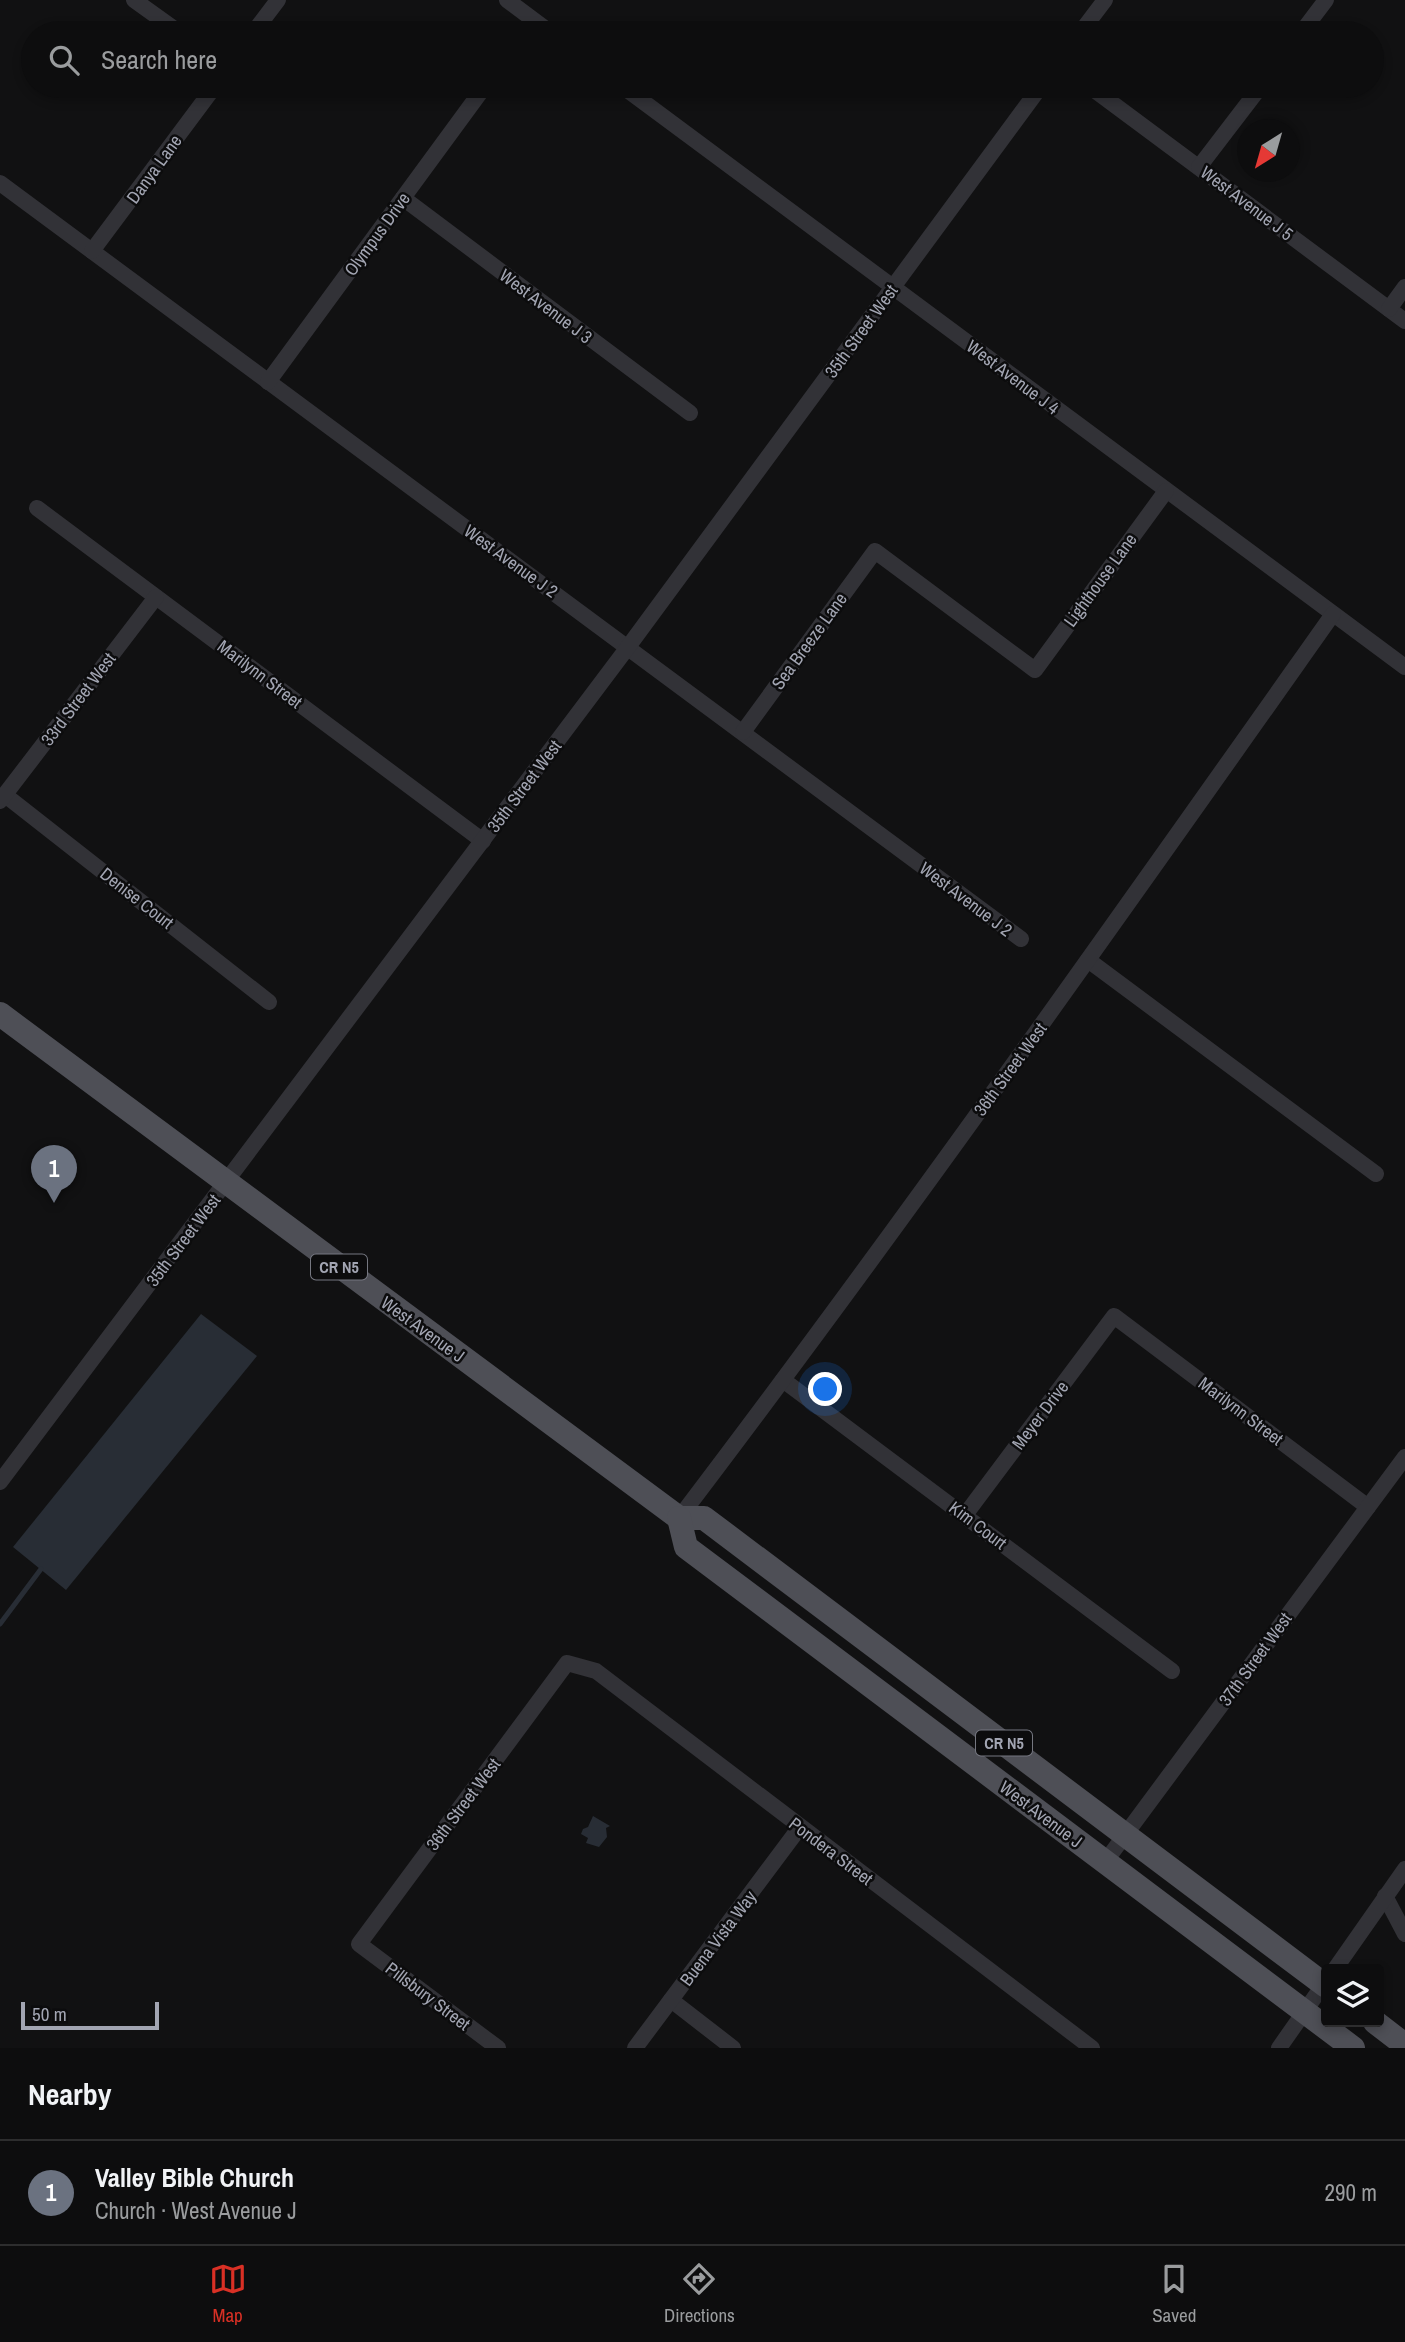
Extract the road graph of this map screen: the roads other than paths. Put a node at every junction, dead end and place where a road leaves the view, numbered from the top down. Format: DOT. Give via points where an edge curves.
graph roads {
  1 [pos="134,0"];
  2 [pos="278,0"];
  3 [pos="507,0"];
  4 [pos="1105,0"];
  5 [pos="1326,0"];
  6 [pos="163,21"];
  7 [pos="262,21"];
  8 [pos="524,21"];
  9 [pos="1089,21"];
  10 [pos="1310,21"];
  11 [pos="206,98"];
  12 [pos="476,98"];
  13 [pos="638,98"];
  14 [pos="1032,98"];
  15 [pos="1105,98"];
  16 [pos="1252,98"];
  17 [pos="1199,167"];
  18 [pos="0,183"];
  19 [pos="403,198"];
  20 [pos="92,251"];
  21 [pos="1405,287"];
  22 [pos="892,288"];
  23 [pos="1389,309"];
  24 [pos="1405,321"];
  25 [pos="268,382"];
  26 [pos="690,413"];
  27 [pos="1166,491"];
  28 [pos="37,508"];
  29 [pos="875,551"];
  30 [pos="156,597"];
  31 [pos="1333,614"];
  32 [pos="628,647"];
  33 [pos="1405,667"];
  34 [pos="743,732"];
  35 [pos="2,798"];
  36 [pos="483,841"];
  37 [pos="1021,939"];
  38 [pos="1088,960"];
  39 [pos="270,1002"];
  40 [pos="0,1014"];
  41 [pos="1376,1174"];
  42 [pos="226,1183"];
  43 [pos="1114,1316"];
  44 [pos="783,1380"];
  45 [pos="1405,1457"];
  46 [pos="0,1482"];
  47 [pos="1368,1507"];
  48 [pos="965,1515"];
  49 [pos="679,1518"];
  50 [pos="567,1663"];
  51 [pos="1172,1671"];
  52 [pos="800,1828"];
  53 [pos="1126,1834"];
  54 [pos="1105,1861"];
  55 [pos="1405,1869"];
  56 [pos="1385,1896"];
  57 [pos="1405,1934"];
  58 [pos="359,1944"];
  59 [pos="1339,1964"];
  60 [pos="1321,1975"];
  61 [pos="1321,1989"];
  62 [pos="671,2000"];
  63 [pos="1304,2012"];
  64 [pos="1381,2027"];
  65 [pos="1405,2045"];
  66 [pos="498,2048"];
  67 [pos="635,2048"];
  68 [pos="733,2048"];
  69 [pos="1091,2048"];
  70 [pos="1279,2048"];
  71 [pos="1353,2048"];
  1 -- 6 [label="street"];
  2 -- 7 [label="street"];
  3 -- 8 [label="street"];
  4 -- 9 [label="street"];
  5 -- 10 [label="street"];
  11 -- 20 [label="street, Danya Lane"];
  12 -- 19 [label="street, Olympus Drive"];
  13 -- 22 [label="street, West Avenue J 4"];
  14 -- 22 [label="street, 35th Street West"];
  15 -- 17 [label="street, West Avenue J 5"];
  16 -- 17 [label="street"];
  17 -- 23 [label="street, West Avenue J 5"];
  18 -- 20 [label="street, West Avenue J 2"];
  19 -- 25 [label="street, Olympus Drive"];
  19 -- 26 [label="street, West Avenue J 3"];
  20 -- 25 [label="street, West Avenue J 2"];
  21 -- 23 [label="street"];
  22 -- 27 [label="street, West Avenue J 4"];
  22 -- 32 [label="street, 35th Street West"];
  23 -- 24 [label="street, West Avenue J 5"];
  25 -- 32 [label="street, West Avenue J 2"];
  27 -- 29 [label="street, Lighthouse Lane" via="1035,670"];
  27 -- 31 [label="street, West Avenue J 4"];
  28 -- 30 [label="street, Marilynn Street"];
  29 -- 34 [label="street, Sea Breeze Lane"];
  30 -- 35 [label="street, 33rd Street West"];
  30 -- 36 [label="street, Marilynn Street"];
  31 -- 33 [label="street, West Avenue J 4"];
  31 -- 38 [label="street, 36th Street West"];
  32 -- 34 [label="street, West Avenue J 2"];
  32 -- 36 [label="street, 35th Street West"];
  34 -- 37 [label="street, West Avenue J 2"];
  35 -- 39 [label="street, Denise Court"];
  36 -- 42 [label="street, 35th Street West"];
  38 -- 41 [label="street"];
  38 -- 44 [label="street, 36th Street West"];
  40 -- 42 [label="main road, West Avenue J / CR N5"];
  42 -- 46 [label="street, 35th Street West"];
  42 -- 49 [label="main road, West Avenue J / CR N5"];
  43 -- 47 [label="street, Marilynn Street"];
  43 -- 48 [label="street, Meyer Drive"];
  44 -- 48 [label="street, Kim Court"];
  44 -- 49 [label="street, 36th Street West"];
  45 -- 47 [label="street, 37th Street West"];
  47 -- 53 [label="street, 37th Street West"];
  48 -- 51 [label="street, Kim Court"];
  49 -- 53 [label="main road, West Avenue J / CR N5" via="704,1518"];
  49 -- 54 [label="main road, West Avenue J / CR N5" via="686,1547"];
  50 -- 52 [label="street, Pondera Street" via="596,1671"];
  50 -- 58 [label="street, 36th Street West"];
  52 -- 62 [label="street, Buena Vista Way"];
  52 -- 69 [label="street, Pondera Street"];
  53 -- 54 [label="street, 37th Street West"];
  53 -- 60 [label="main road, West Avenue J / CR N5"];
  54 -- 63 [label="main road, West Avenue J / CR N5"];
  55 -- 56 [label="street"];
  56 -- 57 [label="street"];
  56 -- 59 [label="street"];
  58 -- 66 [label="street, Pillsbury Street"];
  61 -- 63 [label="street"];
  62 -- 67 [label="street, Buena Vista Way"];
  62 -- 68 [label="street"];
  63 -- 70 [label="street"];
  63 -- 71 [label="main road, West Avenue J / CR N5"];
  64 -- 65 [label="main road"];
}
